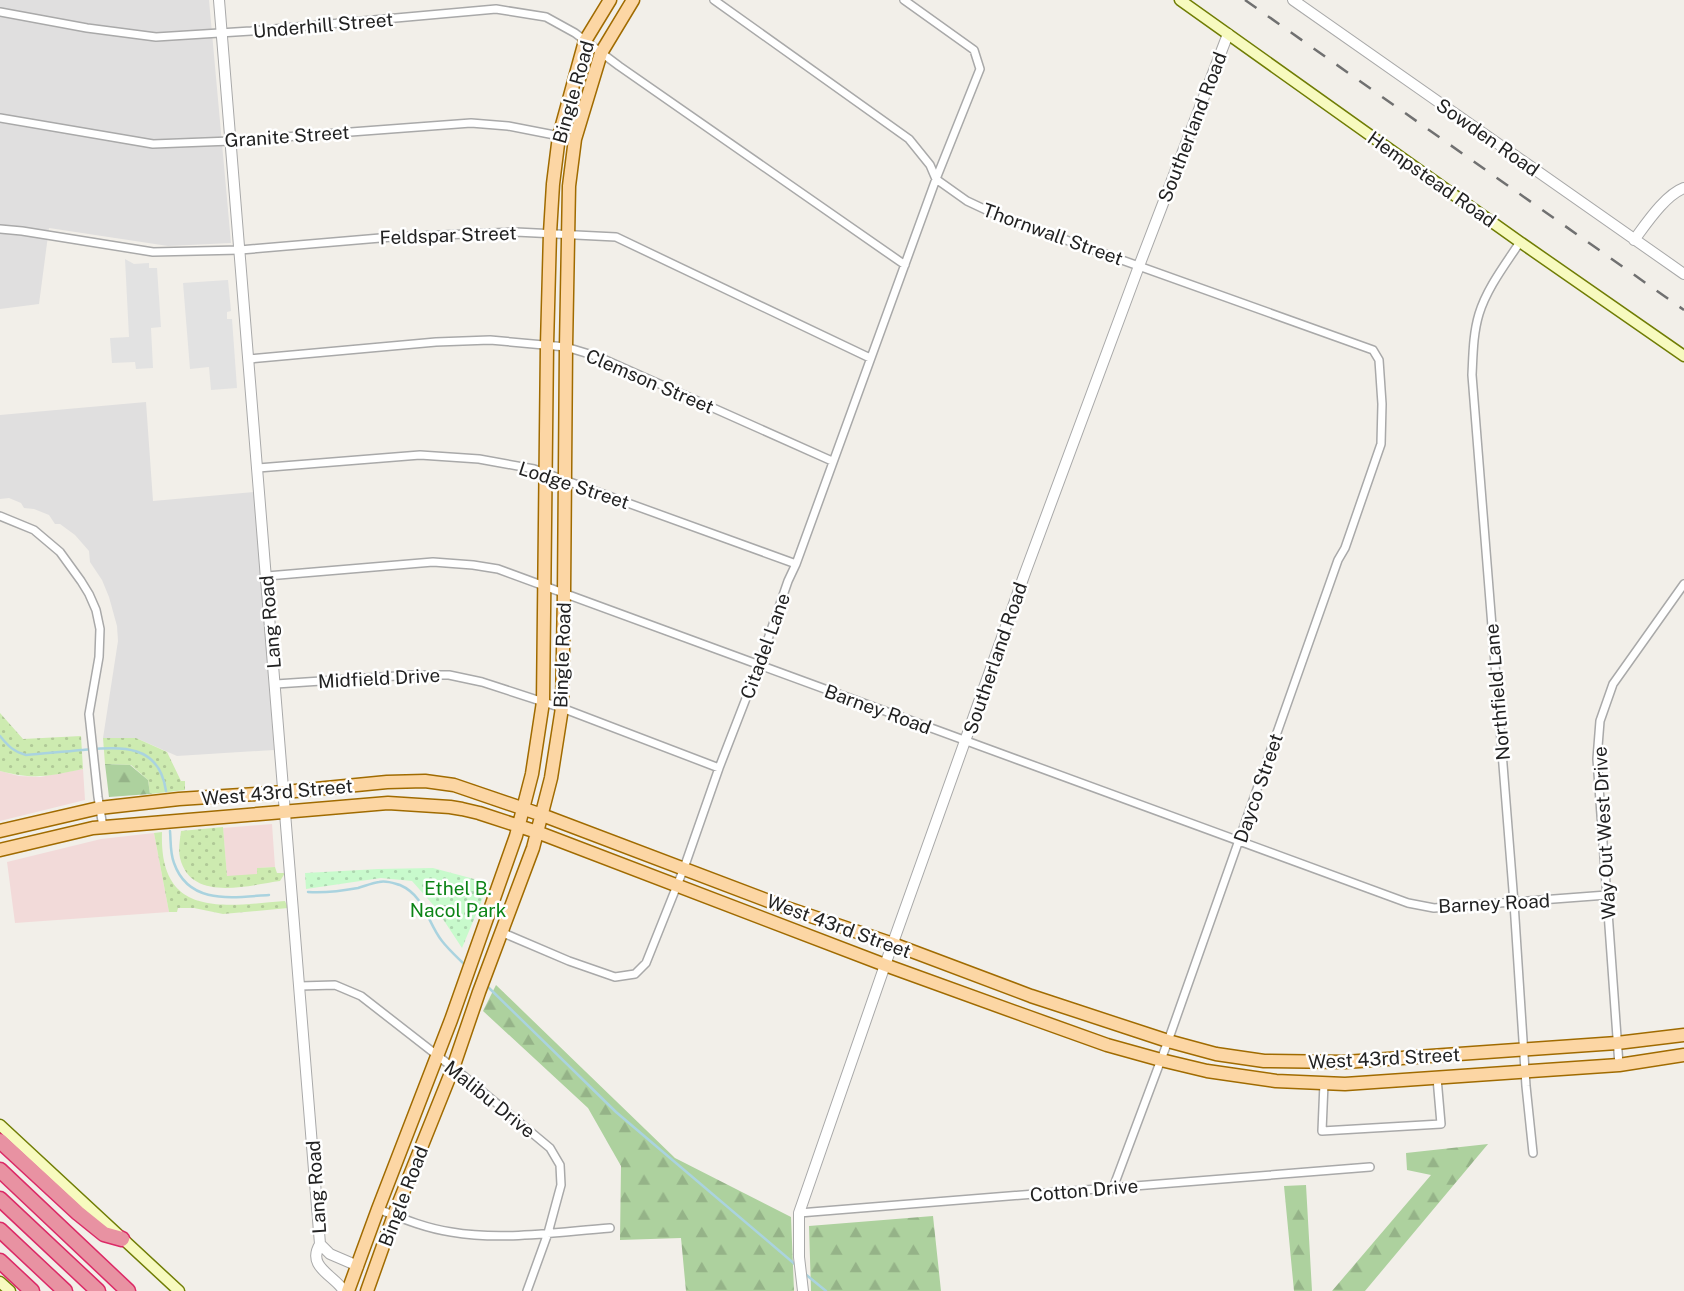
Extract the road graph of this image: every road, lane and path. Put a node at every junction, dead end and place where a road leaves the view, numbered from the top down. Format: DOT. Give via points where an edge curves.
graph roads {
  1 [pos="219,0"];
  2 [pos="610,0"];
  3 [pos="633,0"];
  4 [pos="714,0"];
  5 [pos="904,0"];
  6 [pos="1180,0"];
  7 [pos="1293,0"];
  8 [pos="0,12"];
  9 [pos="222,33"];
  10 [pos="1228,34"];
  11 [pos="585,41"];
  12 [pos="601,53"];
  13 [pos="0,118"];
  14 [pos="559,136"];
  15 [pos="575,139"];
  16 [pos="231,141"];
  17 [pos="936,179"];
  18 [pos="1684,188"];
  19 [pos="0,229"];
  20 [pos="550,233"];
  21 [pos="567,234"];
  22 [pos="1634,240"];
  23 [pos="1520,242"];
  24 [pos="240,250"];
  25 [pos="905,265"];
  26 [pos="1139,266"];
  27 [pos="1684,274"];
  28 [pos="547,345"];
  29 [pos="566,347"];
  30 [pos="1684,356"];
  31 [pos="870,358"];
  32 [pos="249,359"];
  33 [pos="1381,384"];
  34 [pos="832,461"];
  35 [pos="258,468"];
  36 [pos="546,473"];
  37 [pos="565,480"];
  38 [pos="0,516"];
  39 [pos="796,564"];
  40 [pos="267,576"];
  41 [pos="1684,584"];
  42 [pos="545,586"];
  43 [pos="564,593"];
  44 [pos="759,665"];
  45 [pos="276,684"];
  46 [pos="543,702"];
  47 [pos="562,708"];
  48 [pos="966,740"];
  49 [pos="719,768"];
  50 [pos="387,782"];
  51 [pos="285,792"];
  52 [pos="388,803"];
  53 [pos="99,808"];
  54 [pos="524,808"];
  55 [pos="286,813"];
  56 [pos="542,815"];
  57 [pos="519,826"];
  58 [pos="103,827"];
  59 [pos="0,831"];
  60 [pos="537,832"];
  61 [pos="1239,841"];
  62 [pos="0,850"];
  63 [pos="684,869"];
  64 [pos="677,885"];
  65 [pos="1607,895"];
  66 [pos="1514,903"];
  67 [pos="788,908"];
  68 [pos="780,925"];
  69 [pos="501,932"];
  70 [pos="893,944"];
  71 [pos="885,965"];
  72 [pos="300,986"];
  73 [pos="1031,996"];
  74 [pos="1026,1016"];
  75 [pos="451,1020"];
  76 [pos="467,1026"];
  77 [pos="1684,1035"];
  78 [pos="1168,1041"];
  79 [pos="1617,1043"];
  80 [pos="1524,1050"];
  81 [pos="437,1055"];
  82 [pos="1684,1055"];
  83 [pos="1161,1060"];
  84 [pos="1345,1062"];
  85 [pos="1619,1065"];
  86 [pos="453,1068"];
  87 [pos="1525,1072"];
  88 [pos="1437,1078"];
  89 [pos="1324,1083"];
  90 [pos="1345,1084"];
  91 [pos="0,1125"];
  92 [pos="0,1141"];
  93 [pos="1533,1153"];
  94 [pos="1370,1167"];
  95 [pos="0,1170"];
  96 [pos="1113,1188"];
  97 [pos="0,1199"];
  98 [pos="378,1209"];
  99 [pos="799,1213"];
  100 [pos="394,1215"];
  101 [pos="610,1228"];
  102 [pos="0,1230"];
  103 [pos="548,1233"];
  104 [pos="122,1239"];
  105 [pos="320,1244"];
  106 [pos="0,1261"];
  107 [pos="358,1266"];
  108 [pos="0,1282"];
  109 [pos="802,1286"];
  110 [pos="10,1291"];
  111 [pos="32,1291"];
  112 [pos="65,1291"];
  113 [pos="98,1291"];
  114 [pos="128,1291"];
  115 [pos="179,1291"];
  116 [pos="346,1291"];
  117 [pos="359,1291"];
  118 [pos="368,1291"];
  119 [pos="527,1291"];
  1 -- 9 [label="street, Lang Road"];
  2 -- 11 [label="main road, Bingle Road"];
  3 -- 12 [label="main road, Bingle Road"];
  4 -- 17 [label="street, Thornwall Street" via="909,139"];
  5 -- 17 [label="street, Citadel Lane" via="974,50 980,69"];
  6 -- 10 [label="main road, Hempstead Road"];
  7 -- 22 [label="street, Sowden Road"];
  8 -- 9 [label="street, Underhill Street" via="156,37"];
  9 -- 11 [label="street, Underhill Street" via="496,9 546,17"];
  9 -- 16 [label="street, Lang Road"];
  10 -- 23 [label="main road, Hempstead Road"];
  10 -- 26 [label="street, Southerland Road"];
  11 -- 12 [label="street, Underhill Street"];
  11 -- 14 [label="main road, Bingle Road"];
  12 -- 15 [label="main road, Bingle Road"];
  12 -- 25 [label="street, Underhill Street"];
  13 -- 16 [label="street, Granite Street" via="153,144"];
  14 -- 15 [label="street, Granite Street"];
  14 -- 16 [label="street, Granite Street" via="471,122"];
  14 -- 20 [label="main road, Bingle Road"];
  15 -- 21 [label="main road, Bingle Road"];
  16 -- 24 [label="street, Lang Road"];
  17 -- 25 [label="street, Citadel Lane"];
  17 -- 26 [label="street, Thornwall Street" via="993,214"];
  18 -- 22 [label="street" via="1659,208"];
  19 -- 24 [label="street, Feldspar Street" via="153,252"];
  20 -- 21 [label="street, Feldspar Street"];
  20 -- 24 [label="street, Feldspar Street" via="392,237"];
  20 -- 28 [label="main road, Bingle Road"];
  21 -- 29 [label="main road, Bingle Road"];
  21 -- 31 [label="street, Feldspar Street" via="616,237"];
  22 -- 27 [label="street, Sowden Road"];
  23 -- 30 [label="main road, Hempstead Road"];
  23 -- 66 [label="street, Northfield Lane" via="1479,314 1472,375"];
  24 -- 32 [label="street, Lang Road"];
  25 -- 31 [label="street, Citadel Lane"];
  26 -- 33 [label="street, Thornwall Street" via="1373,350 1379,360"];
  26 -- 48 [label="street, Southerland Road"];
  28 -- 29 [label="street, Clemson Street"];
  28 -- 32 [label="street, Clemson Street" via="436,342"];
  28 -- 36 [label="main road, Bingle Road"];
  29 -- 34 [label="street, Clemson Street" via="599,357"];
  29 -- 37 [label="main road, Bingle Road"];
  31 -- 34 [label="street, Citadel Lane"];
  32 -- 35 [label="street, Lang Road"];
  33 -- 61 [label="street, Dayco Street" via="1381,444"];
  34 -- 39 [label="street, Citadel Lane"];
  35 -- 36 [label="street, Lodge Street" via="430,456 479,458"];
  35 -- 40 [label="street, Lang Road"];
  36 -- 37 [label="street, Lodge Street"];
  36 -- 42 [label="main road, Bingle Road"];
  37 -- 39 [label="street, Lodge Street"];
  37 -- 43 [label="main road, Bingle Road"];
  38 -- 53 [label="street" via="34,530 60,552 96,610 99,657 89,714"];
  39 -- 44 [label="street, Citadel Lane"];
  40 -- 42 [label="street, Barney Road" via="433,562 498,569"];
  40 -- 45 [label="street, Lang Road"];
  41 -- 65 [label="street, Way Out West Drive" via="1613,684 1600,720 1597,760"];
  42 -- 43 [label="street, Barney Road"];
  42 -- 46 [label="main road, Bingle Road"];
  43 -- 44 [label="street, Barney Road"];
  43 -- 47 [label="main road, Bingle Road"];
  44 -- 48 [label="street, Barney Road"];
  44 -- 49 [label="street, Citadel Lane"];
  45 -- 46 [label="street, Midfield Drive" via="449,675"];
  45 -- 51 [label="street, Lang Road"];
  46 -- 47 [label="street, Midfield Drive"];
  46 -- 54 [label="main road, Bingle Road"];
  47 -- 49 [label="street, Midfield Drive"];
  47 -- 56 [label="main road, Bingle Road"];
  48 -- 61 [label="street, Barney Road"];
  48 -- 70 [label="street, Southerland Road"];
  49 -- 63 [label="street, Citadel Lane"];
  50 -- 51 [label="main road, West 43rd Street"];
  50 -- 52 [label="main road"];
  50 -- 54 [label="main road, West 43rd Street" via="454,785"];
  51 -- 53 [label="main road, West 43rd Street"];
  51 -- 55 [label="street, Lang Road"];
  52 -- 55 [label="main road, West 43rd Street"];
  52 -- 57 [label="main road, West 43rd Street" via="450,807"];
  53 -- 58 [label="street"];
  53 -- 59 [label="main road, West 43rd Street"];
  54 -- 56 [label="main road, West 43rd Street"];
  54 -- 57 [label="main road, Bingle Road"];
  55 -- 58 [label="main road, West 43rd Street"];
  55 -- 72 [label="street, Lang Road"];
  56 -- 60 [label="main road, Bingle Road"];
  56 -- 63 [label="main road, West 43rd Street"];
  57 -- 60 [label="main road, West 43rd Street"];
  57 -- 75 [label="main road, Bingle Road"];
  58 -- 62 [label="main road, West 43rd Street"];
  60 -- 64 [label="main road, West 43rd Street"];
  60 -- 69 [label="main road, Bingle Road"];
  61 -- 66 [label="street, Barney Road" via="1408,903 1434,908"];
  61 -- 78 [label="street, Dayco Street"];
  63 -- 64 [label="street, Citadel Lane"];
  63 -- 67 [label="main road, West 43rd Street"];
  64 -- 68 [label="main road, West 43rd Street"];
  64 -- 69 [label="street, Citadel Lane" via="646,963 635,974 615,977"];
  65 -- 66 [label="street, Barney Road"];
  65 -- 79 [label="street, Way Out West Drive"];
  66 -- 80 [label="street, Northfield Lane"];
  67 -- 68 [label="main road"];
  67 -- 70 [label="main road, West 43rd Street"];
  68 -- 71 [label="main road, West 43rd Street"];
  69 -- 76 [label="main road, Bingle Road"];
  70 -- 71 [label="street, Southerland Road"];
  70 -- 73 [label="main road, West 43rd Street"];
  71 -- 74 [label="main road, West 43rd Street"];
  71 -- 99 [label="street, Southerland Road"];
  72 -- 81 [label="street, Malibu Drive" via="335,985 361,996"];
  72 -- 105 [label="street, Lang Road"];
  73 -- 74 [label="main road"];
  73 -- 78 [label="main road, West 43rd Street"];
  74 -- 83 [label="main road, West 43rd Street"];
  75 -- 76 [label="main road"];
  75 -- 81 [label="main road, Bingle Road"];
  76 -- 86 [label="main road, Bingle Road"];
  77 -- 79 [label="main road, West 43rd Street"];
  78 -- 83 [label="street, Dayco Street"];
  78 -- 84 [label="main road, West 43rd Street" via="1264,1061"];
  79 -- 80 [label="main road, West 43rd Street"];
  79 -- 85 [label="street, Way Out West Drive"];
  80 -- 84 [label="main road, West 43rd Street"];
  80 -- 87 [label="street, Northfield Lane"];
  81 -- 86 [label="street, Malibu Drive"];
  81 -- 98 [label="main road, Bingle Road"];
  82 -- 85 [label="main road, West 43rd Street"];
  83 -- 89 [label="main road, West 43rd Street" via="1276,1081"];
  83 -- 96 [label="street, Dayco Street"];
  84 -- 90 [label="main road"];
  85 -- 87 [label="main road, West 43rd Street"];
  86 -- 100 [label="main road, Bingle Road"];
  86 -- 103 [label="street, Malibu Drive" via="550,1148 560,1165 561,1185"];
  87 -- 88 [label="main road, West 43rd Street"];
  87 -- 93 [label="street, Northfield Lane"];
  88 -- 89 [label="street" via="1441,1124 1322,1131"];
  88 -- 90 [label="main road, West 43rd Street"];
  89 -- 90 [label="main road, West 43rd Street"];
  91 -- 104 [label="main road"];
  92 -- 104 [label="highway" via="95,1227"];
  94 -- 96 [label="street, Cotton Drive"];
  95 -- 114 [label="highway"];
  96 -- 99 [label="street, Cotton Drive"];
  97 -- 113 [label="highway"];
  98 -- 100 [label="street"];
  98 -- 107 [label="main road, Bingle Road"];
  99 -- 109 [label="street, Southerland Road"];
  100 -- 103 [label="street" via="471,1235"];
  100 -- 118 [label="main road, Bingle Road"];
  101 -- 103 [label="street"];
  102 -- 112 [label="highway"];
  103 -- 119 [label="street, Malibu Drive"];
  104 -- 115 [label="main road"];
  105 -- 107 [label="street, Lang Road" via="330,1254"];
  105 -- 116 [label="street, Lang Road" via="319,1265"];
  106 -- 111 [label="highway"];
  107 -- 116 [label="main road, Bingle Road"];
  107 -- 117 [label="main road"];
  108 -- 110 [label="main road"];
}
